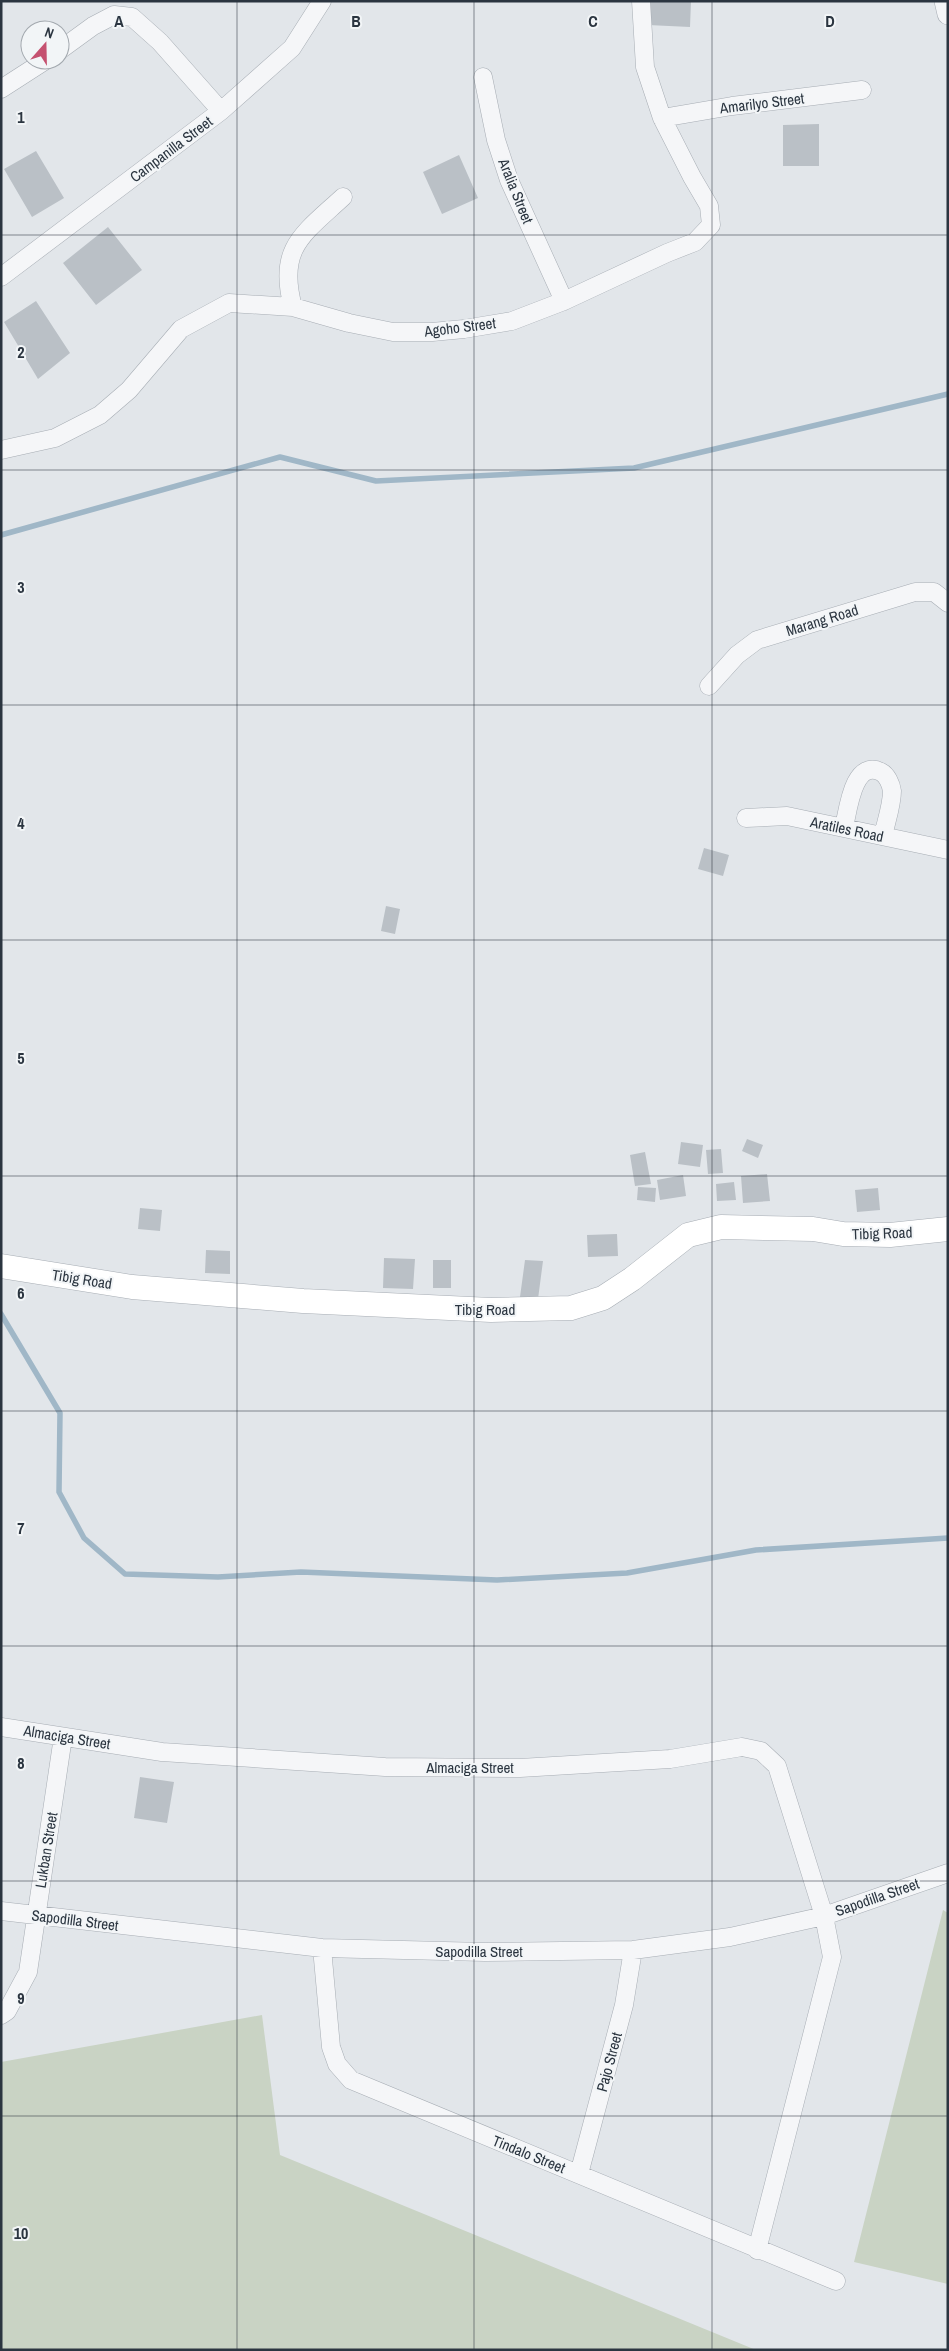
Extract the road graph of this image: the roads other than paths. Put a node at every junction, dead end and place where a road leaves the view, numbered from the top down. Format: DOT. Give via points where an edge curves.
graph roads {
  1 [pos="322,1"];
  2 [pos="641,1"];
  3 [pos="944,1"];
  4 [pos="948,14"];
  5 [pos="70,42"];
  6 [pos="30,70"];
  7 [pos="483,77"];
  8 [pos="1,89"];
  9 [pos="862,90"];
  10 [pos="221,111"];
  11 [pos="662,118"];
  12 [pos="343,197"];
  13 [pos="1,277"];
  14 [pos="564,301"];
  15 [pos="293,307"];
  16 [pos="1,450"];
  17 [pos="948,603"];
  18 [pos="710,686"];
  19 [pos="746,818"];
  20 [pos="844,827"];
  21 [pos="884,836"];
  22 [pos="948,850"];
  23 [pos="948,1229"];
  24 [pos="1,1266"];
  25 [pos="1,1727"];
  26 [pos="63,1737"];
  27 [pos="948,1873"];
  28 [pos="1,1910"];
  29 [pos="36,1916"];
  30 [pos="824,1916"];
  31 [pos="322,1948"];
  32 [pos="633,1950"];
  33 [pos="1,2015"];
  34 [pos="579,2174"];
  35 [pos="757,2250"];
  36 [pos="836,2281"];
  1 -- 10 [label="street, Campanilla Street" via="292,48"];
  2 -- 11 [label="street, Agoho Street" via="645,67"];
  3 -- 4 [label="street"];
  5 -- 10 [label="street" via="114,14 132,17 160,42"];
  6 -- 8 [label="street"];
  7 -- 14 [label="street, Aralia Street" via="496,140 509,180"];
  9 -- 11 [label="street, Amarilyo Street"];
  10 -- 13 [label="street, Campanilla Street"];
  11 -- 14 [label="street, Agoho Street" via="709,206 712,224 695,242"];
  12 -- 15 [label="street" via="304,233 288,261 287,285"];
  14 -- 15 [label="street, Agoho Street" via="512,321 432,332 394,332"];
  15 -- 16 [label="street, Agoho Street" via="229,303 181,329 129,390 100,415 55,438"];
  17 -- 18 [label="street, Marang Road" via="934,592 915,592 758,640 737,655"];
  19 -- 20 [label="street, Aratiles Road" via="787,816"];
  20 -- 21 [label="street, Aratiles Road"];
  20 -- 21 [label="street" via="854,783 862,773 872,770 889,779 892,791"];
  21 -- 22 [label="street, Aratiles Road"];
  23 -- 24 [label="main road, Tibig Road" via="890,1235 721,1227 688,1236 632,1280 602,1298 572,1308 490,1310 302,1301 132,1288"];
  25 -- 26 [label="street, Almaciga Street"];
  26 -- 29 [label="street, Lukban Street"];
  26 -- 30 [label="street, Almaciga Street" via="162,1752 385,1767 520,1768 670,1759 742,1747 761,1751 777,1766"];
  27 -- 30 [label="street, Sapodilla Street"];
  28 -- 29 [label="street, Sapodilla Street"];
  29 -- 31 [label="street, Sapodilla Street"];
  29 -- 33 [label="street, Lukban Street" via="28,1972 7,2011"];
  30 -- 32 [label="street, Sapodilla Street" via="730,1937"];
  30 -- 35 [label="street, Almaciga Street" via="832,1957"];
  31 -- 32 [label="street, Sapodilla Street" via="485,1952"];
  31 -- 34 [label="street, Tindalo Street" via="331,2047 337,2064 351,2080"];
  32 -- 34 [label="street, Pajo Street" via="624,2005"];
  34 -- 35 [label="street, Tindalo Street"];
  35 -- 36 [label="street, Tindalo Street"];
}
